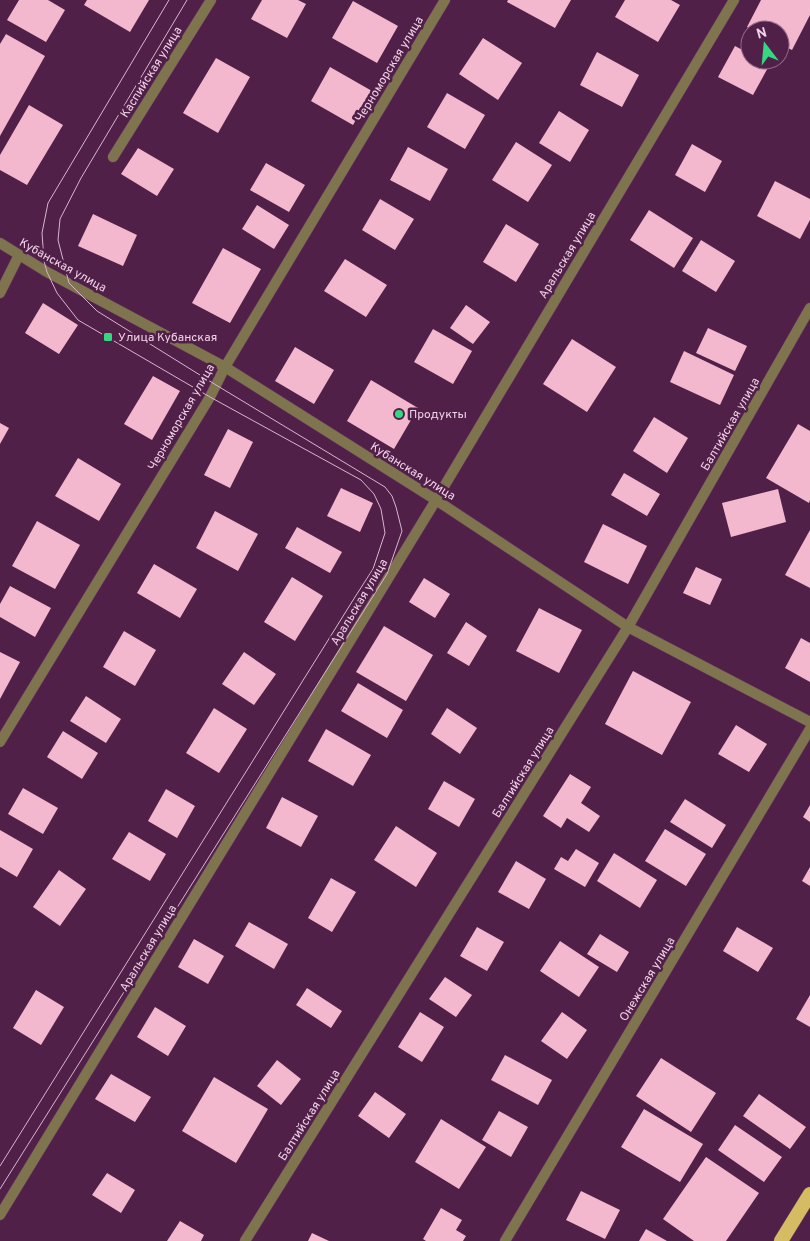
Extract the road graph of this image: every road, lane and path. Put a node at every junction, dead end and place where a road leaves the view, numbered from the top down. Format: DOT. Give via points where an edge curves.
graph roads {
  1 [pos="211,0"];
  2 [pos="445,0"];
  3 [pos="734,0"];
  4 [pos="113,157"];
  5 [pos="0,243"];
  6 [pos="18,255"];
  7 [pos="0,293"];
  8 [pos="810,308"];
  9 [pos="225,367"];
  10 [pos="436,500"];
  11 [pos="628,628"];
  12 [pos="810,722"];
  13 [pos="810,729"];
  14 [pos="0,742"];
  15 [pos="810,1194"];
  16 [pos="0,1215"];
  17 [pos="245,1241"];
  18 [pos="505,1241"];
  19 [pos="781,1241"];
  1 -- 4 [label="street, Каспийская улица"];
  2 -- 9 [label="street, Черноморская улица"];
  3 -- 10 [label="street, Аральская улица"];
  5 -- 6 [label="street, Кубанская улица"];
  6 -- 7 [label="street"];
  6 -- 9 [label="street, Кубанская улица"];
  8 -- 11 [label="street, Балтийская улица"];
  9 -- 10 [label="street, Кубанская улица"];
  9 -- 14 [label="street, Черноморская улица" via="210,397"];
  10 -- 11 [label="street, Кубанская улица"];
  10 -- 16 [label="street, Аральская улица"];
  11 -- 12 [label="street, Кубанская улица"];
  11 -- 17 [label="street, Балтийская улица"];
  13 -- 18 [label="street, Онежская улица"];
  15 -- 19 [label="highway"];
}
